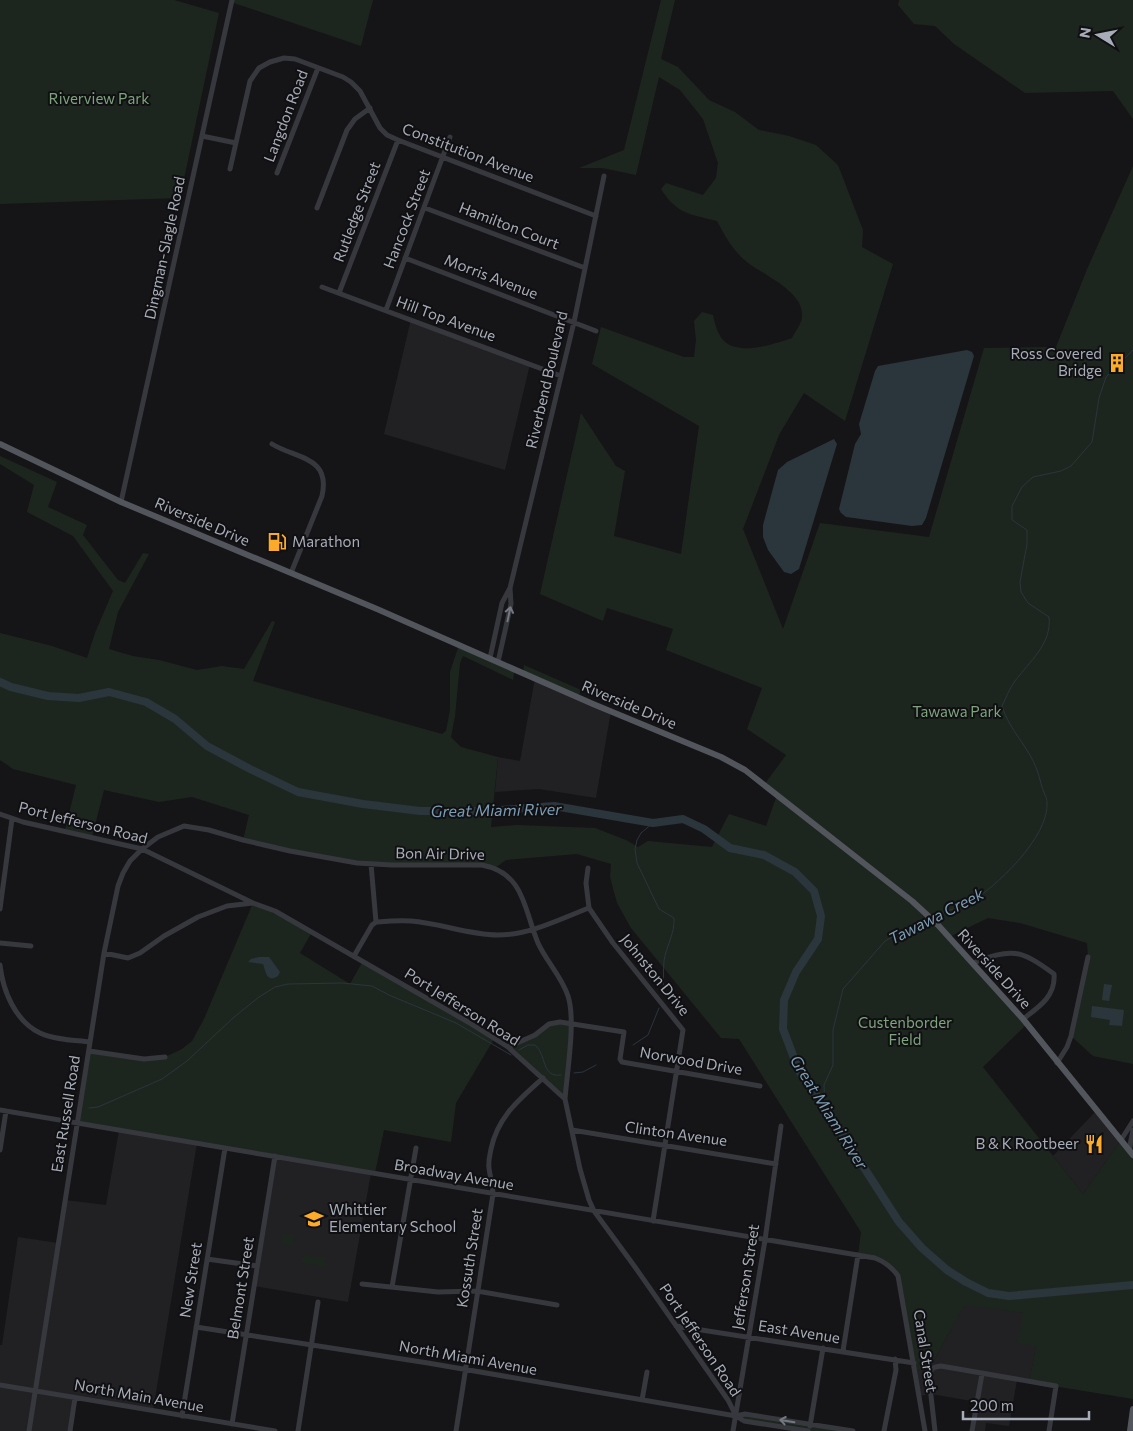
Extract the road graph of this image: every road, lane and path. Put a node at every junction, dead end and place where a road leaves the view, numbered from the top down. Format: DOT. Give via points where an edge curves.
graph roads {
  1 [pos="232,0"];
  2 [pos="318,68"];
  3 [pos="370,108"];
  4 [pos="202,136"];
  5 [pos="450,136"];
  6 [pos="398,140"];
  7 [pos="236,144"];
  8 [pos="444,157"];
  9 [pos="230,169"];
  10 [pos="277,173"];
  11 [pos="604,176"];
  12 [pos="317,208"];
  13 [pos="425,208"];
  14 [pos="596,216"];
  15 [pos="405,258"];
  16 [pos="585,268"];
  17 [pos="322,286"];
  18 [pos="338,293"];
  19 [pos="386,310"];
  20 [pos="574,322"];
  21 [pos="596,331"];
  22 [pos="561,376"];
  23 [pos="0,444"];
  24 [pos="272,444"];
  25 [pos="121,502"];
  26 [pos="290,573"];
  27 [pos="510,588"];
  28 [pos="490,658"];
  29 [pos="498,662"];
  30 [pos="0,814"];
  31 [pos="12,819"];
  32 [pos="142,849"];
  33 [pos="372,864"];
  34 [pos="588,868"];
  35 [pos="254,903"];
  36 [pos="589,908"];
  37 [pos="0,909"];
  38 [pos="376,922"];
  39 [pos="534,930"];
  40 [pos="0,943"];
  41 [pos="31,946"];
  42 [pos="104,953"];
  43 [pos="354,956"];
  44 [pos="1088,957"];
  45 [pos="973,963"];
  46 [pos="0,965"];
  47 [pos="0,970"];
  48 [pos="1023,1019"];
  49 [pos="571,1023"];
  50 [pos="90,1042"];
  51 [pos="508,1048"];
  52 [pos="89,1051"];
  53 [pos="165,1057"];
  54 [pos="1057,1063"];
  55 [pos="676,1071"];
  56 [pos="543,1078"];
  57 [pos="760,1086"];
  58 [pos="565,1099"];
  59 [pos="3,1111"];
  60 [pos="77,1122"];
  61 [pos="1133,1122"];
  62 [pos="781,1126"];
  63 [pos="572,1130"];
  64 [pos="1133,1130"];
  65 [pos="1121,1140"];
  66 [pos="664,1146"];
  67 [pos="225,1148"];
  68 [pos="416,1148"];
  69 [pos="0,1150"];
  70 [pos="1131,1153"];
  71 [pos="275,1156"];
  72 [pos="776,1164"];
  73 [pos="410,1180"];
  74 [pos="493,1194"];
  75 [pos="594,1211"];
  76 [pos="653,1221"];
  77 [pos="765,1240"];
  78 [pos="858,1255"];
  79 [pos="207,1259"];
  80 [pos="258,1266"];
  81 [pos="898,1276"];
  82 [pos="362,1284"];
  83 [pos="392,1287"];
  84 [pos="477,1291"];
  85 [pos="318,1302"];
  86 [pos="557,1305"];
  87 [pos="676,1326"];
  88 [pos="196,1327"];
  89 [pos="246,1335"];
  90 [pos="748,1337"];
  91 [pos="312,1345"];
  92 [pos="823,1348"];
  93 [pos="843,1351"];
  94 [pos="895,1359"];
  95 [pos="914,1363"];
  96 [pos="465,1370"];
  97 [pos="648,1372"];
  98 [pos="982,1374"];
  99 [pos="0,1386"];
  100 [pos="34,1391"];
  101 [pos="75,1398"];
  102 [pos="642,1400"];
  103 [pos="1133,1409"];
  104 [pos="182,1416"];
  105 [pos="736,1416"];
  106 [pos="232,1424"];
  107 [pos="810,1424"];
  108 [pos="28,1431"];
  109 [pos="70,1431"];
  110 [pos="275,1431"];
  111 [pos="298,1431"];
  112 [pos="456,1431"];
  113 [pos="733,1431"];
  114 [pos="808,1431"];
  115 [pos="853,1431"];
  116 [pos="884,1431"];
  117 [pos="925,1431"];
  118 [pos="935,1431"];
  119 [pos="972,1431"];
  120 [pos="1048,1431"];
  121 [pos="1130,1431"];
  1 -- 4 [label="street, Dingman-Slagle Road"];
  2 -- 3 [label="street, Constitution Avenue" via="351,82"];
  2 -- 7 [label="street, Constitution Avenue" via="284,58 259,68 250,81"];
  2 -- 10 [label="street, Langdon Road"];
  3 -- 6 [label="street, Constitution Avenue" via="380,128"];
  3 -- 12 [label="street" via="347,130"];
  4 -- 7 [label="street"];
  4 -- 25 [label="street, Dingman-Slagle Road"];
  5 -- 8 [label="street, Hancock Street"];
  6 -- 8 [label="street, Constitution Avenue"];
  6 -- 18 [label="street, Rutledge Street"];
  7 -- 9 [label="street, Constitution Avenue"];
  8 -- 13 [label="street, Hancock Street"];
  8 -- 14 [label="street, Constitution Avenue"];
  11 -- 14 [label="street, Riverbend Boulevard"];
  13 -- 15 [label="street, Hancock Street"];
  13 -- 16 [label="street, Hamilton Court"];
  14 -- 16 [label="street, Riverbend Boulevard"];
  15 -- 19 [label="street, Hancock Street"];
  15 -- 20 [label="street, Morris Avenue"];
  16 -- 20 [label="street, Riverbend Boulevard"];
  17 -- 18 [label="street, Hill Top Avenue"];
  18 -- 19 [label="street, Hill Top Avenue"];
  19 -- 22 [label="street, Hill Top Avenue"];
  20 -- 21 [label="street, Morris Avenue"];
  20 -- 22 [label="street, Riverbend Boulevard"];
  22 -- 27 [label="street, Riverbend Boulevard"];
  23 -- 25 [label="main road, Riverside Drive"];
  24 -- 26 [label="street" via="306,458 319,467 323,476 322,496"];
  25 -- 26 [label="main road, Riverside Drive"];
  26 -- 28 [label="main road, Riverside Drive"];
  27 -- 28 [label="street" via="502,603"];
  29 -- 27 [label="street, one-way" via="511,604"];
  28 -- 29 [label="main road, Riverside Drive"];
  29 -- 45 [label="main road, Riverside Drive" via="745,770 912,901"];
  30 -- 31 [label="street, Port Jefferson Road"];
  31 -- 32 [label="street, Port Jefferson Road"];
  31 -- 37 [label="street"];
  32 -- 33 [label="street, Bon Air Drive" via="158,837 184,826 290,851"];
  32 -- 35 [label="street, Port Jefferson Road"];
  32 -- 42 [label="street, East Russell Road" via="130,861 118,886"];
  33 -- 38 [label="street"];
  33 -- 39 [label="street, Bon Air Drive" via="482,865 495,868 513,881 523,897"];
  34 -- 36 [label="street, Johnston Drive"];
  35 -- 42 [label="street" via="227,906 198,917 140,954 128,958"];
  35 -- 43 [label="street, Port Jefferson Road" via="276,911"];
  36 -- 39 [label="street"];
  36 -- 55 [label="street, Johnston Drive" via="680,1025"];
  38 -- 39 [label="street" via="413,921 500,935"];
  38 -- 43 [label="street"];
  39 -- 49 [label="street, Bon Air Drive" via="538,944 568,996"];
  40 -- 41 [label="street"];
  42 -- 50 [label="street, East Russell Road"];
  43 -- 51 [label="street, Port Jefferson Road"];
  44 -- 54 [label="street" via="1071,1036"];
  45 -- 48 [label="main road, Riverside Drive"];
  45 -- 48 [label="street" via="1008,952 1024,954 1054,974 1054,988 1044,1003"];
  46 -- 47 [label="street"];
  47 -- 50 [label="street" via="15,1012 30,1027 54,1037"];
  48 -- 54 [label="main road, Riverside Drive"];
  49 -- 51 [label="street, Norwood Drive" via="549,1024"];
  49 -- 55 [label="street, Norwood Drive" via="624,1032 622,1062"];
  49 -- 58 [label="street, Bon Air Drive"];
  50 -- 52 [label="street, East Russell Road"];
  51 -- 56 [label="street, Port Jefferson Road"];
  52 -- 53 [label="street" via="144,1058"];
  52 -- 60 [label="street, East Russell Road"];
  54 -- 65 [label="main road, Riverside Drive"];
  55 -- 57 [label="street, Norwood Drive"];
  55 -- 66 [label="street, Johnston Drive"];
  56 -- 58 [label="street, Port Jefferson Road"];
  56 -- 74 [label="street, Kossuth Street" via="515,1104 494,1134 489,1168"];
  58 -- 63 [label="street, Port Jefferson Road"];
  59 -- 60 [label="street, Broadway Avenue"];
  59 -- 69 [label="street"];
  60 -- 67 [label="street, Broadway Avenue"];
  60 -- 100 [label="street, East Russell Road"];
  61 -- 65 [label="street"];
  62 -- 72 [label="street, Jefferson Street"];
  63 -- 66 [label="street, Clinton Avenue"];
  63 -- 75 [label="street, Port Jefferson Road" via="580,1169"];
  64 -- 70 [label="street"];
  65 -- 70 [label="main road, Riverside Drive"];
  66 -- 72 [label="street, Clinton Avenue"];
  66 -- 76 [label="street, Johnston Drive"];
  67 -- 71 [label="street, Broadway Avenue"];
  67 -- 79 [label="street, New Street"];
  68 -- 73 [label="street"];
  71 -- 73 [label="street, Broadway Avenue"];
  71 -- 80 [label="street, Belmont Street"];
  72 -- 77 [label="street, Jefferson Street"];
  73 -- 74 [label="street, Broadway Avenue"];
  73 -- 83 [label="street"];
  74 -- 75 [label="street, Broadway Avenue"];
  74 -- 84 [label="street, Kossuth Street"];
  75 -- 76 [label="street, Broadway Avenue"];
  75 -- 87 [label="street, Port Jefferson Road"];
  76 -- 77 [label="street, Broadway Avenue"];
  77 -- 78 [label="street, Broadway Avenue"];
  77 -- 90 [label="street, Jefferson Street"];
  78 -- 81 [label="street, Broadway Avenue" via="884,1261"];
  78 -- 93 [label="street"];
  79 -- 80 [label="street"];
  79 -- 88 [label="street, New Street"];
  80 -- 89 [label="street, Belmont Street"];
  81 -- 95 [label="street, Canal Street"];
  82 -- 83 [label="street"];
  83 -- 84 [label="street" via="438,1292"];
  84 -- 86 [label="street"];
  84 -- 96 [label="street, Kossuth Street"];
  85 -- 91 [label="street"];
  87 -- 90 [label="street, East Avenue"];
  87 -- 105 [label="street, Port Jefferson Road"];
  88 -- 89 [label="street, North Miami Avenue"];
  88 -- 104 [label="street, New Street"];
  89 -- 91 [label="street, North Miami Avenue"];
  89 -- 106 [label="street, Belmont Street"];
  90 -- 92 [label="street, East Avenue"];
  90 -- 105 [label="street, Jefferson Street"];
  91 -- 96 [label="street, North Miami Avenue"];
  91 -- 111 [label="street"];
  92 -- 93 [label="street, East Avenue"];
  92 -- 107 [label="street"];
  93 -- 94 [label="street, East Avenue"];
  94 -- 95 [label="street, East Avenue"];
  94 -- 116 [label="street" via="896,1370"];
  95 -- 117 [label="street, Canal Street"];
  96 -- 102 [label="street, North Miami Avenue"];
  96 -- 112 [label="street, Kossuth Street"];
  97 -- 102 [label="street"];
  98 -- 118 [label="street" via="933,1367 929,1378"];
  98 -- 119 [label="street"];
  98 -- 120 [label="street" via="1056,1386"];
  99 -- 100 [label="street, North Main Avenue"];
  100 -- 101 [label="street, North Main Avenue"];
  100 -- 108 [label="street, East Russell Road"];
  101 -- 104 [label="street, North Main Avenue"];
  101 -- 109 [label="street"];
  102 -- 105 [label="street, North Miami Avenue"];
  103 -- 121 [label="main road"];
  104 -- 106 [label="street, North Main Avenue"];
  107 -- 105 [label="street, North Miami Avenue, one-way" via="745,1414"];
  105 -- 113 [label="street, Jefferson Street"];
  105 -- 114 [label="street, North Miami Avenue" via="744,1421"];
  106 -- 110 [label="street, North Main Avenue"];
  107 -- 114 [label="street"];
  107 -- 115 [label="street, North Miami Avenue"];
}
